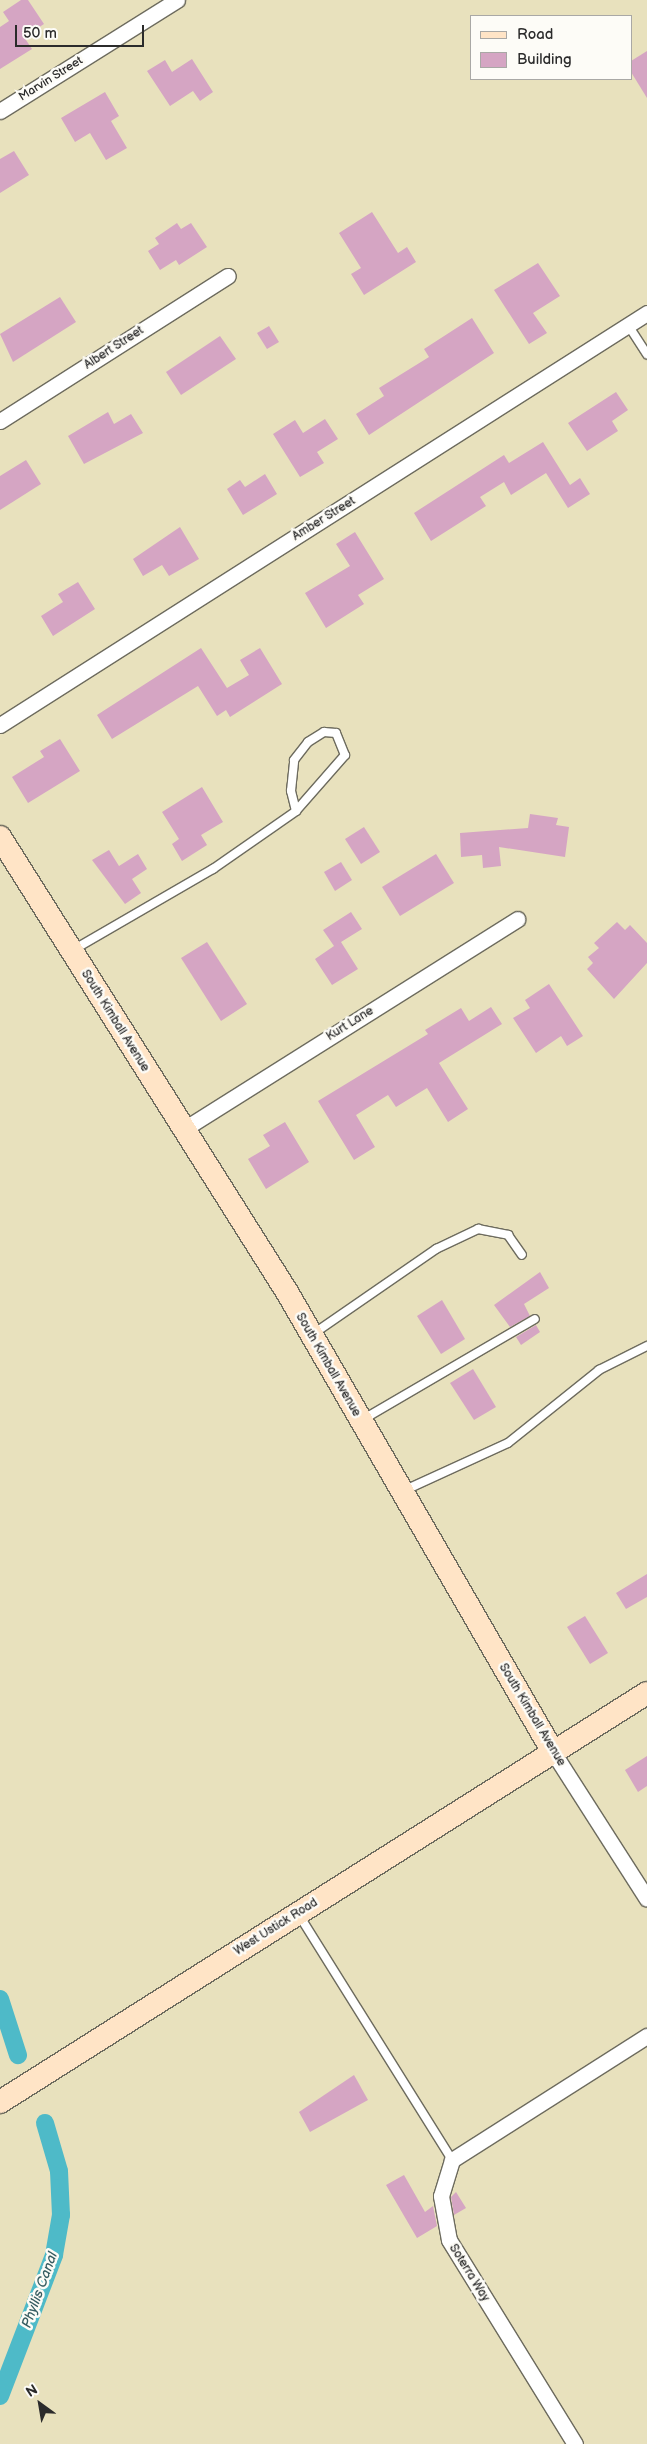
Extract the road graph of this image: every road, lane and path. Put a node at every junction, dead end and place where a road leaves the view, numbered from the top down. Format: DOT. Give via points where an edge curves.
graph roads {
  1 [pos="178,0"];
  2 [pos="0,111"];
  3 [pos="228,276"];
  4 [pos="647,313"];
  5 [pos="628,325"];
  6 [pos="647,354"];
  7 [pos="0,421"];
  8 [pos="0,724"];
  9 [pos="296,812"];
  10 [pos="0,837"];
  11 [pos="517,918"];
  12 [pos="71,951"];
  13 [pos="184,1129"];
  14 [pos="522,1255"];
  15 [pos="536,1319"];
  16 [pos="311,1335"];
  17 [pos="647,1346"];
  18 [pos="360,1421"];
  19 [pos="402,1492"];
  20 [pos="647,1693"];
  21 [pos="553,1752"];
  22 [pos="647,1899"];
  23 [pos="298,1914"];
  24 [pos="647,2036"];
  25 [pos="0,2102"];
  26 [pos="452,2160"];
  27 [pos="576,2444"];
  1 -- 2 [label="street, Marvin Street"];
  3 -- 7 [label="street, Albert Street"];
  4 -- 5 [label="street, Amber Street"];
  5 -- 6 [label="lane"];
  5 -- 8 [label="street, Amber Street"];
  9 -- 9 [label="lane" via="291,791 294,760 308,742 324,732 336,733 343,741 344,755"];
  9 -- 12 [label="lane" via="213,869"];
  10 -- 12 [label="street, South Kimball Avenue"];
  11 -- 13 [label="street, Kurt Lane"];
  12 -- 13 [label="street, South Kimball Avenue"];
  13 -- 16 [label="street, South Kimball Avenue"];
  14 -- 16 [label="lane" via="508,1235 478,1229 436,1249"];
  15 -- 18 [label="lane"];
  16 -- 18 [label="street, South Kimball Avenue"];
  17 -- 19 [label="lane" via="600,1370 508,1443"];
  18 -- 19 [label="street, South Kimball Avenue"];
  19 -- 21 [label="street, South Kimball Avenue"];
  20 -- 21 [label="street, West Ustick Road"];
  21 -- 22 [label="street, South Kimball Avenue"];
  21 -- 23 [label="street, West Ustick Road"];
  23 -- 25 [label="street, West Ustick Road"];
  23 -- 26 [label="lane"];
  24 -- 26 [label="street"];
  26 -- 27 [label="street, Soterra Way" via="440,2196 449,2240"];
}
